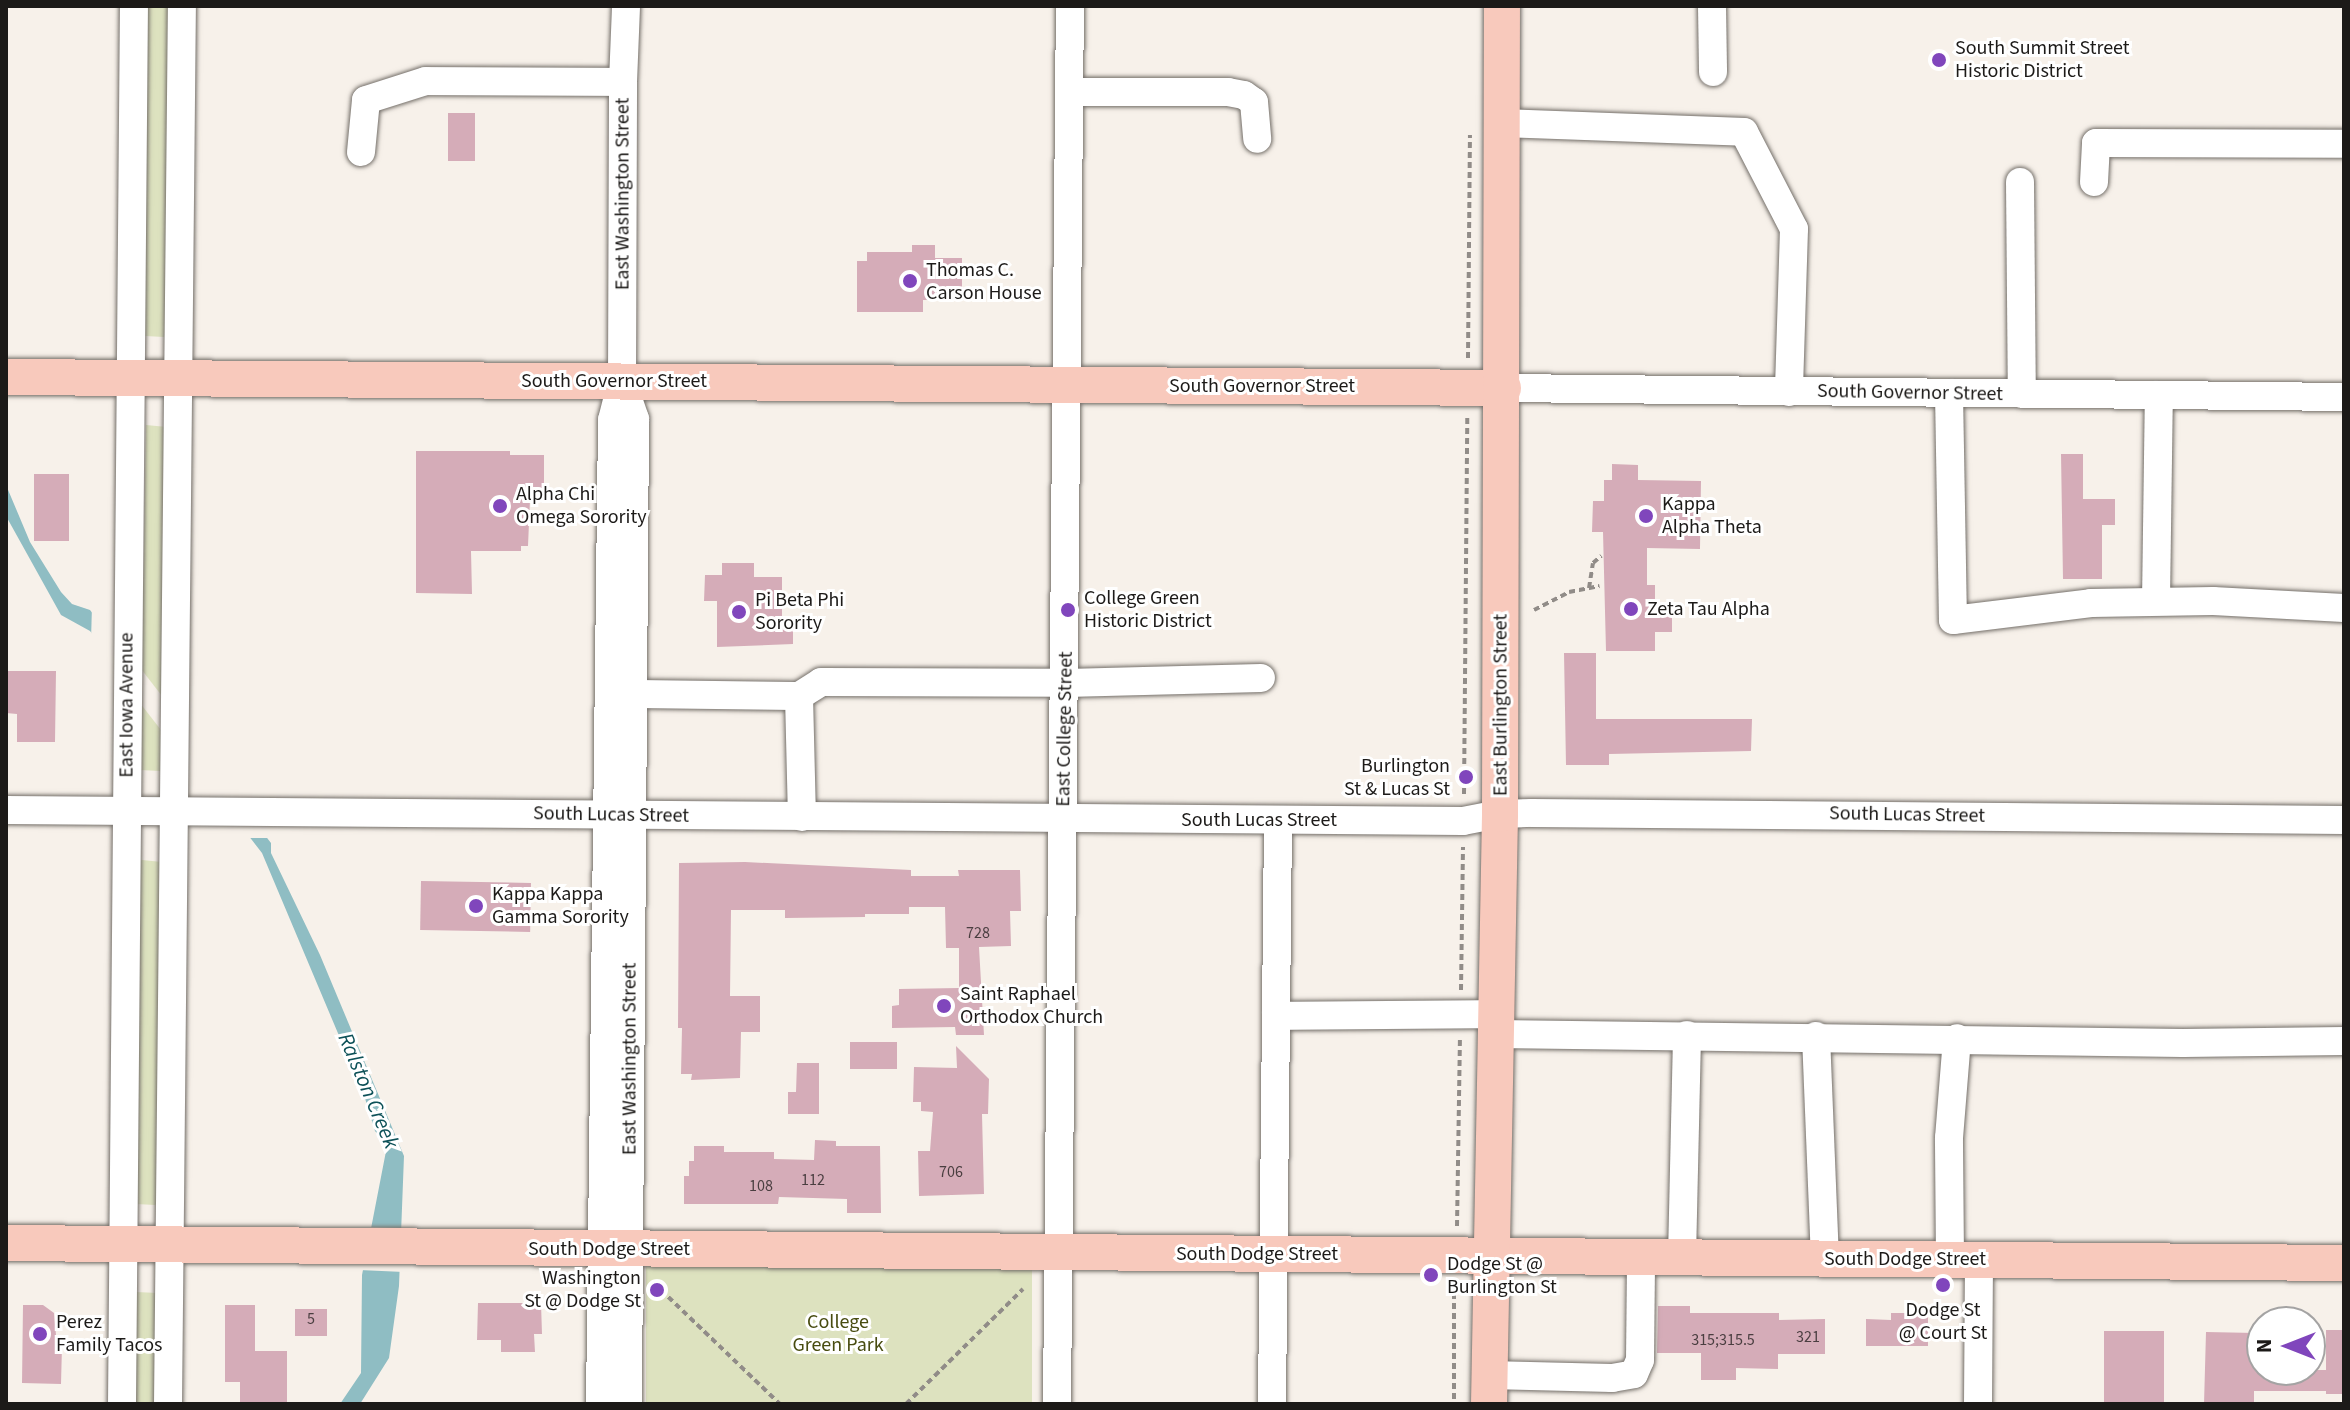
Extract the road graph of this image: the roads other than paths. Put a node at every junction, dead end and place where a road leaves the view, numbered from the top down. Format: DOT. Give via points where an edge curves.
graph roads {
  1 [pos="134,6"];
  2 [pos="182,6"];
  3 [pos="626,6"];
  4 [pos="1070,6"];
  5 [pos="1502,6"];
  6 [pos="1712,6"];
  7 [pos="1713,72"];
  8 [pos="623,82"];
  9 [pos="1070,92"];
  10 [pos="1486,126"];
  11 [pos="1257,139"];
  12 [pos="2344,144"];
  13 [pos="361,152"];
  14 [pos="2020,182"];
  15 [pos="2094,182"];
  16 [pos="129,376"];
  17 [pos="6,377"];
  18 [pos="180,378"];
  19 [pos="622,381"];
  20 [pos="1069,385"];
  21 [pos="1485,388"];
  22 [pos="1789,392"];
  23 [pos="1949,393"];
  24 [pos="2022,394"];
  25 [pos="2159,395"];
  26 [pos="2344,397"];
  27 [pos="2156,601"];
  28 [pos="2344,608"];
  29 [pos="1261,678"];
  30 [pos="1066,683"];
  31 [pos="632,694"];
  32 [pos="799,696"];
  33 [pos="6,810"];
  34 [pos="127,810"];
  35 [pos="174,811"];
  36 [pos="1500,814"];
  37 [pos="619,815"];
  38 [pos="802,817"];
  39 [pos="1065,818"];
  40 [pos="1278,820"];
  41 [pos="2344,820"];
  42 [pos="1276,1016"];
  43 [pos="1496,1024"];
  44 [pos="1687,1035"];
  45 [pos="1816,1036"];
  46 [pos="1957,1038"];
  47 [pos="2344,1041"];
  48 [pos="6,1243"];
  49 [pos="121,1244"];
  50 [pos="169,1245"];
  51 [pos="616,1248"];
  52 [pos="1059,1253"];
  53 [pos="1274,1254"];
  54 [pos="1473,1255"];
  55 [pos="1641,1256"];
  56 [pos="1682,1257"];
  57 [pos="1825,1258"];
  58 [pos="1965,1259"];
  59 [pos="2344,1263"];
  60 [pos="1489,1390"];
  61 [pos="122,1404"];
  62 [pos="168,1404"];
  63 [pos="600,1404"];
  64 [pos="628,1404"];
  65 [pos="1057,1404"];
  66 [pos="1272,1404"];
  67 [pos="1978,1404"];
  1 -- 16 [label="street, East Iowa Avenue"];
  2 -- 18 [label="street"];
  3 -- 8 [label="street, East Washington Street"];
  4 -- 9 [label="street, East College Street"];
  5 -- 10 [label="main road, East Burlington Street"];
  6 -- 7 [label="street"];
  8 -- 13 [label="street" via="426,81 366,100"];
  8 -- 19 [label="street, East Washington Street"];
  9 -- 11 [label="street" via="1244,95 1254,102"];
  9 -- 20 [label="street, East College Street"];
  10 -- 21 [label="main road, East Burlington Street"];
  10 -- 22 [label="street" via="1744,132 1794,229"];
  12 -- 15 [label="street" via="2096,143"];
  14 -- 24 [label="street"];
  16 -- 17 [label="main road, South Governor Street"];
  16 -- 18 [label="main road, South Governor Street"];
  16 -- 34 [label="street, East Iowa Avenue"];
  18 -- 19 [label="main road, South Governor Street"];
  18 -- 35 [label="street"];
  19 -- 20 [label="main road, South Governor Street"];
  19 -- 31 [label="street, East Washington Street" via="635,419"];
  19 -- 37 [label="street, East Washington Street" via="612,420"];
  20 -- 21 [label="main road, South Governor Street"];
  20 -- 30 [label="street, East College Street"];
  21 -- 22 [label="street, South Governor Street"];
  21 -- 36 [label="main road, East Burlington Street"];
  22 -- 23 [label="street, South Governor Street"];
  23 -- 24 [label="street, South Governor Street"];
  23 -- 27 [label="street" via="1953,620 2091,603"];
  24 -- 25 [label="street, South Governor Street"];
  25 -- 26 [label="street, South Governor Street"];
  25 -- 27 [label="street"];
  27 -- 28 [label="street"];
  29 -- 30 [label="street"];
  30 -- 32 [label="street" via="821,682"];
  30 -- 39 [label="street, East College Street"];
  31 -- 32 [label="street"];
  31 -- 37 [label="street, East Washington Street"];
  32 -- 38 [label="street"];
  33 -- 34 [label="street, South Lucas Street"];
  34 -- 35 [label="street, South Lucas Street"];
  34 -- 49 [label="street, East Iowa Avenue"];
  35 -- 37 [label="street, South Lucas Street"];
  35 -- 50 [label="street"];
  36 -- 40 [label="street, South Lucas Street" via="1463,821"];
  36 -- 41 [label="street, South Lucas Street"];
  36 -- 43 [label="main road, East Burlington Street"];
  37 -- 38 [label="street, South Lucas Street"];
  37 -- 51 [label="street, East Washington Street"];
  38 -- 39 [label="street, South Lucas Street"];
  39 -- 40 [label="street, South Lucas Street"];
  39 -- 52 [label="street, East College Street"];
  40 -- 42 [label="street"];
  42 -- 43 [label="street" via="1461,1015"];
  42 -- 53 [label="street"];
  43 -- 44 [label="street"];
  43 -- 54 [label="main road, East Burlington Street"];
  44 -- 45 [label="street"];
  44 -- 56 [label="street"];
  45 -- 46 [label="street"];
  45 -- 57 [label="street"];
  46 -- 47 [label="street"];
  46 -- 58 [label="street" via="1949,1138"];
  48 -- 49 [label="main road, South Dodge Street"];
  49 -- 50 [label="main road, South Dodge Street"];
  49 -- 61 [label="street, East Iowa Avenue"];
  50 -- 51 [label="main road, South Dodge Street"];
  50 -- 62 [label="street"];
  51 -- 52 [label="main road, South Dodge Street"];
  51 -- 63 [label="street, East Washington Street"];
  51 -- 64 [label="street, East Washington Street"];
  52 -- 53 [label="main road, South Dodge Street"];
  52 -- 65 [label="street, East College Street"];
  53 -- 54 [label="main road, South Dodge Street"];
  53 -- 66 [label="street"];
  54 -- 55 [label="main road, South Dodge Street"];
  54 -- 60 [label="main road, East Burlington Street"];
  55 -- 56 [label="main road, South Dodge Street"];
  55 -- 60 [label="street" via="1640,1360 1634,1374"];
  56 -- 57 [label="main road, South Dodge Street"];
  57 -- 58 [label="main road, South Dodge Street"];
  58 -- 59 [label="main road, South Dodge Street"];
  58 -- 67 [label="street"];
}
